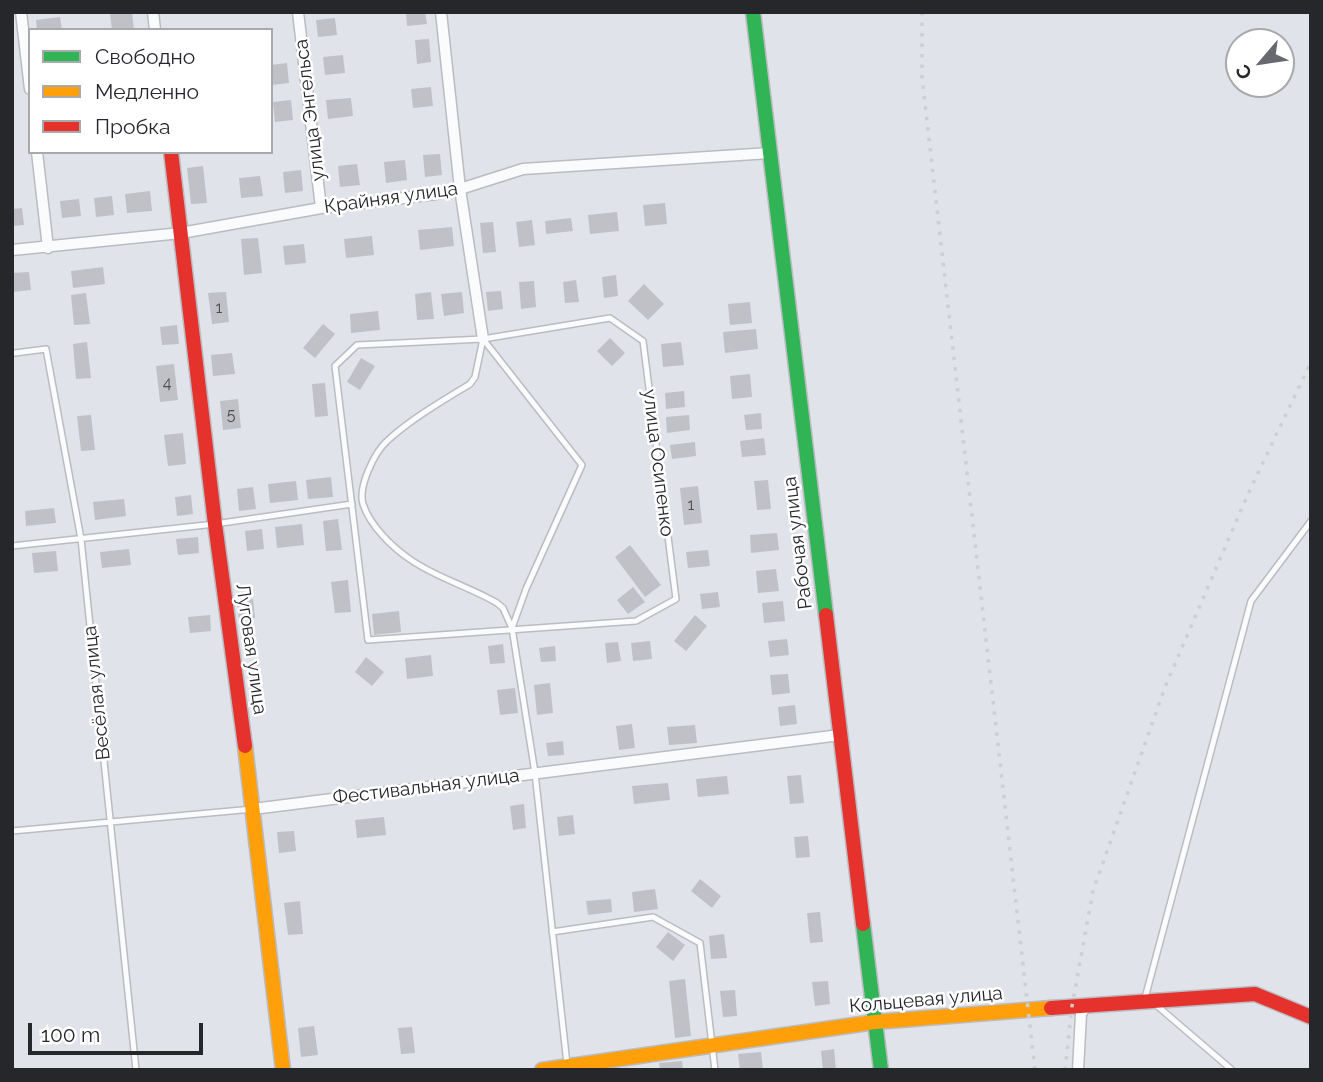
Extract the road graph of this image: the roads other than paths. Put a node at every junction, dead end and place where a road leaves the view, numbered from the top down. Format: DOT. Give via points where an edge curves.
graph roads {
  1 [pos="21,12"];
  2 [pos="298,12"];
  3 [pos="441,12"];
  4 [pos="753,12"];
  5 [pos="28,72"];
  6 [pos="770,153"];
  7 [pos="37,154"];
  8 [pos="171,154"];
  9 [pos="460,189"];
  10 [pos="321,208"];
  11 [pos="181,233"];
  12 [pos="48,248"];
  13 [pos="12,250"];
  14 [pos="482,339"];
  15 [pos="15,353"];
  16 [pos="362,502"];
  17 [pos="352,504"];
  18 [pos="1311,521"];
  19 [pos="215,524"];
  20 [pos="81,538"];
  21 [pos="12,546"];
  22 [pos="512,628"];
  23 [pos="840,735"];
  24 [pos="535,773"];
  25 [pos="253,809"];
  26 [pos="110,821"];
  27 [pos="12,831"];
  28 [pos="552,932"];
  29 [pos="1148,1001"];
  30 [pos="1086,1005"];
  31 [pos="1311,1017"];
  32 [pos="875,1022"];
  33 [pos="713,1045"];
  34 [pos="567,1066"];
  35 [pos="136,1070"];
  36 [pos="282,1070"];
  37 [pos="542,1070"];
  38 [pos="715,1070"];
  39 [pos="881,1070"];
  40 [pos="1078,1070"];
  41 [pos="1232,1070"];
  1 -- 5 [label="street"];
  2 -- 10 [label="street, улица Энгельса"];
  3 -- 9 [label="street"];
  4 -- 6 [label="street, Рабочая улица"];
  6 -- 9 [label="street, Крайняя улица" via="523,169"];
  6 -- 23 [label="street, Рабочая улица"];
  7 -- 12 [label="street"];
  8 -- 11 [label="street, Луговая улица"];
  9 -- 10 [label="street, Крайняя улица"];
  9 -- 14 [label="street"];
  10 -- 11 [label="street, Крайняя улица"];
  11 -- 12 [label="street, Крайняя улица"];
  11 -- 19 [label="street, Луговая улица"];
  12 -- 13 [label="street, Крайняя улица"];
  14 -- 16 [label="lane" via="470,384 386,442 373,458"];
  14 -- 17 [label="lane, улица Осипенко" via="357,345 335,366"];
  14 -- 22 [label="lane" via="582,465"];
  14 -- 22 [label="lane, улица Осипенко" via="610,318 643,341 676,599 636,621"];
  15 -- 20 [label="lane, Весёлая улица" via="46,349"];
  16 -- 17 [label="lane"];
  16 -- 22 [label="lane" via="389,543 412,561 497,603"];
  17 -- 19 [label="lane"];
  17 -- 22 [label="lane, улица Осипенко" via="368,640"];
  18 -- 29 [label="lane" via="1251,601"];
  19 -- 20 [label="lane"];
  19 -- 25 [label="street, Луговая улица"];
  20 -- 21 [label="lane"];
  20 -- 26 [label="lane, Весёлая улица"];
  22 -- 24 [label="lane"];
  23 -- 24 [label="street, Фестивальная улица"];
  23 -- 32 [label="street, Рабочая улица"];
  24 -- 25 [label="street, Фестивальная улица"];
  24 -- 28 [label="lane"];
  25 -- 26 [label="lane, Фестивальная улица"];
  25 -- 36 [label="street, Луговая улица"];
  26 -- 27 [label="lane, Фестивальная улица"];
  26 -- 35 [label="lane, Весёлая улица"];
  28 -- 33 [label="lane" via="653,917 700,943"];
  28 -- 34 [label="lane"];
  29 -- 30 [label="street, Кольцевая улица"];
  29 -- 31 [label="street, Кольцевая улица" via="1255,994"];
  29 -- 41 [label="lane"];
  30 -- 32 [label="street, Кольцевая улица"];
  30 -- 40 [label="street" via="1081,1014"];
  32 -- 33 [label="street, Кольцевая улица"];
  32 -- 39 [label="street, Рабочая улица"];
  33 -- 34 [label="street, Кольцевая улица"];
  33 -- 38 [label="lane"];
  34 -- 37 [label="street, Кольцевая улица"];
}
